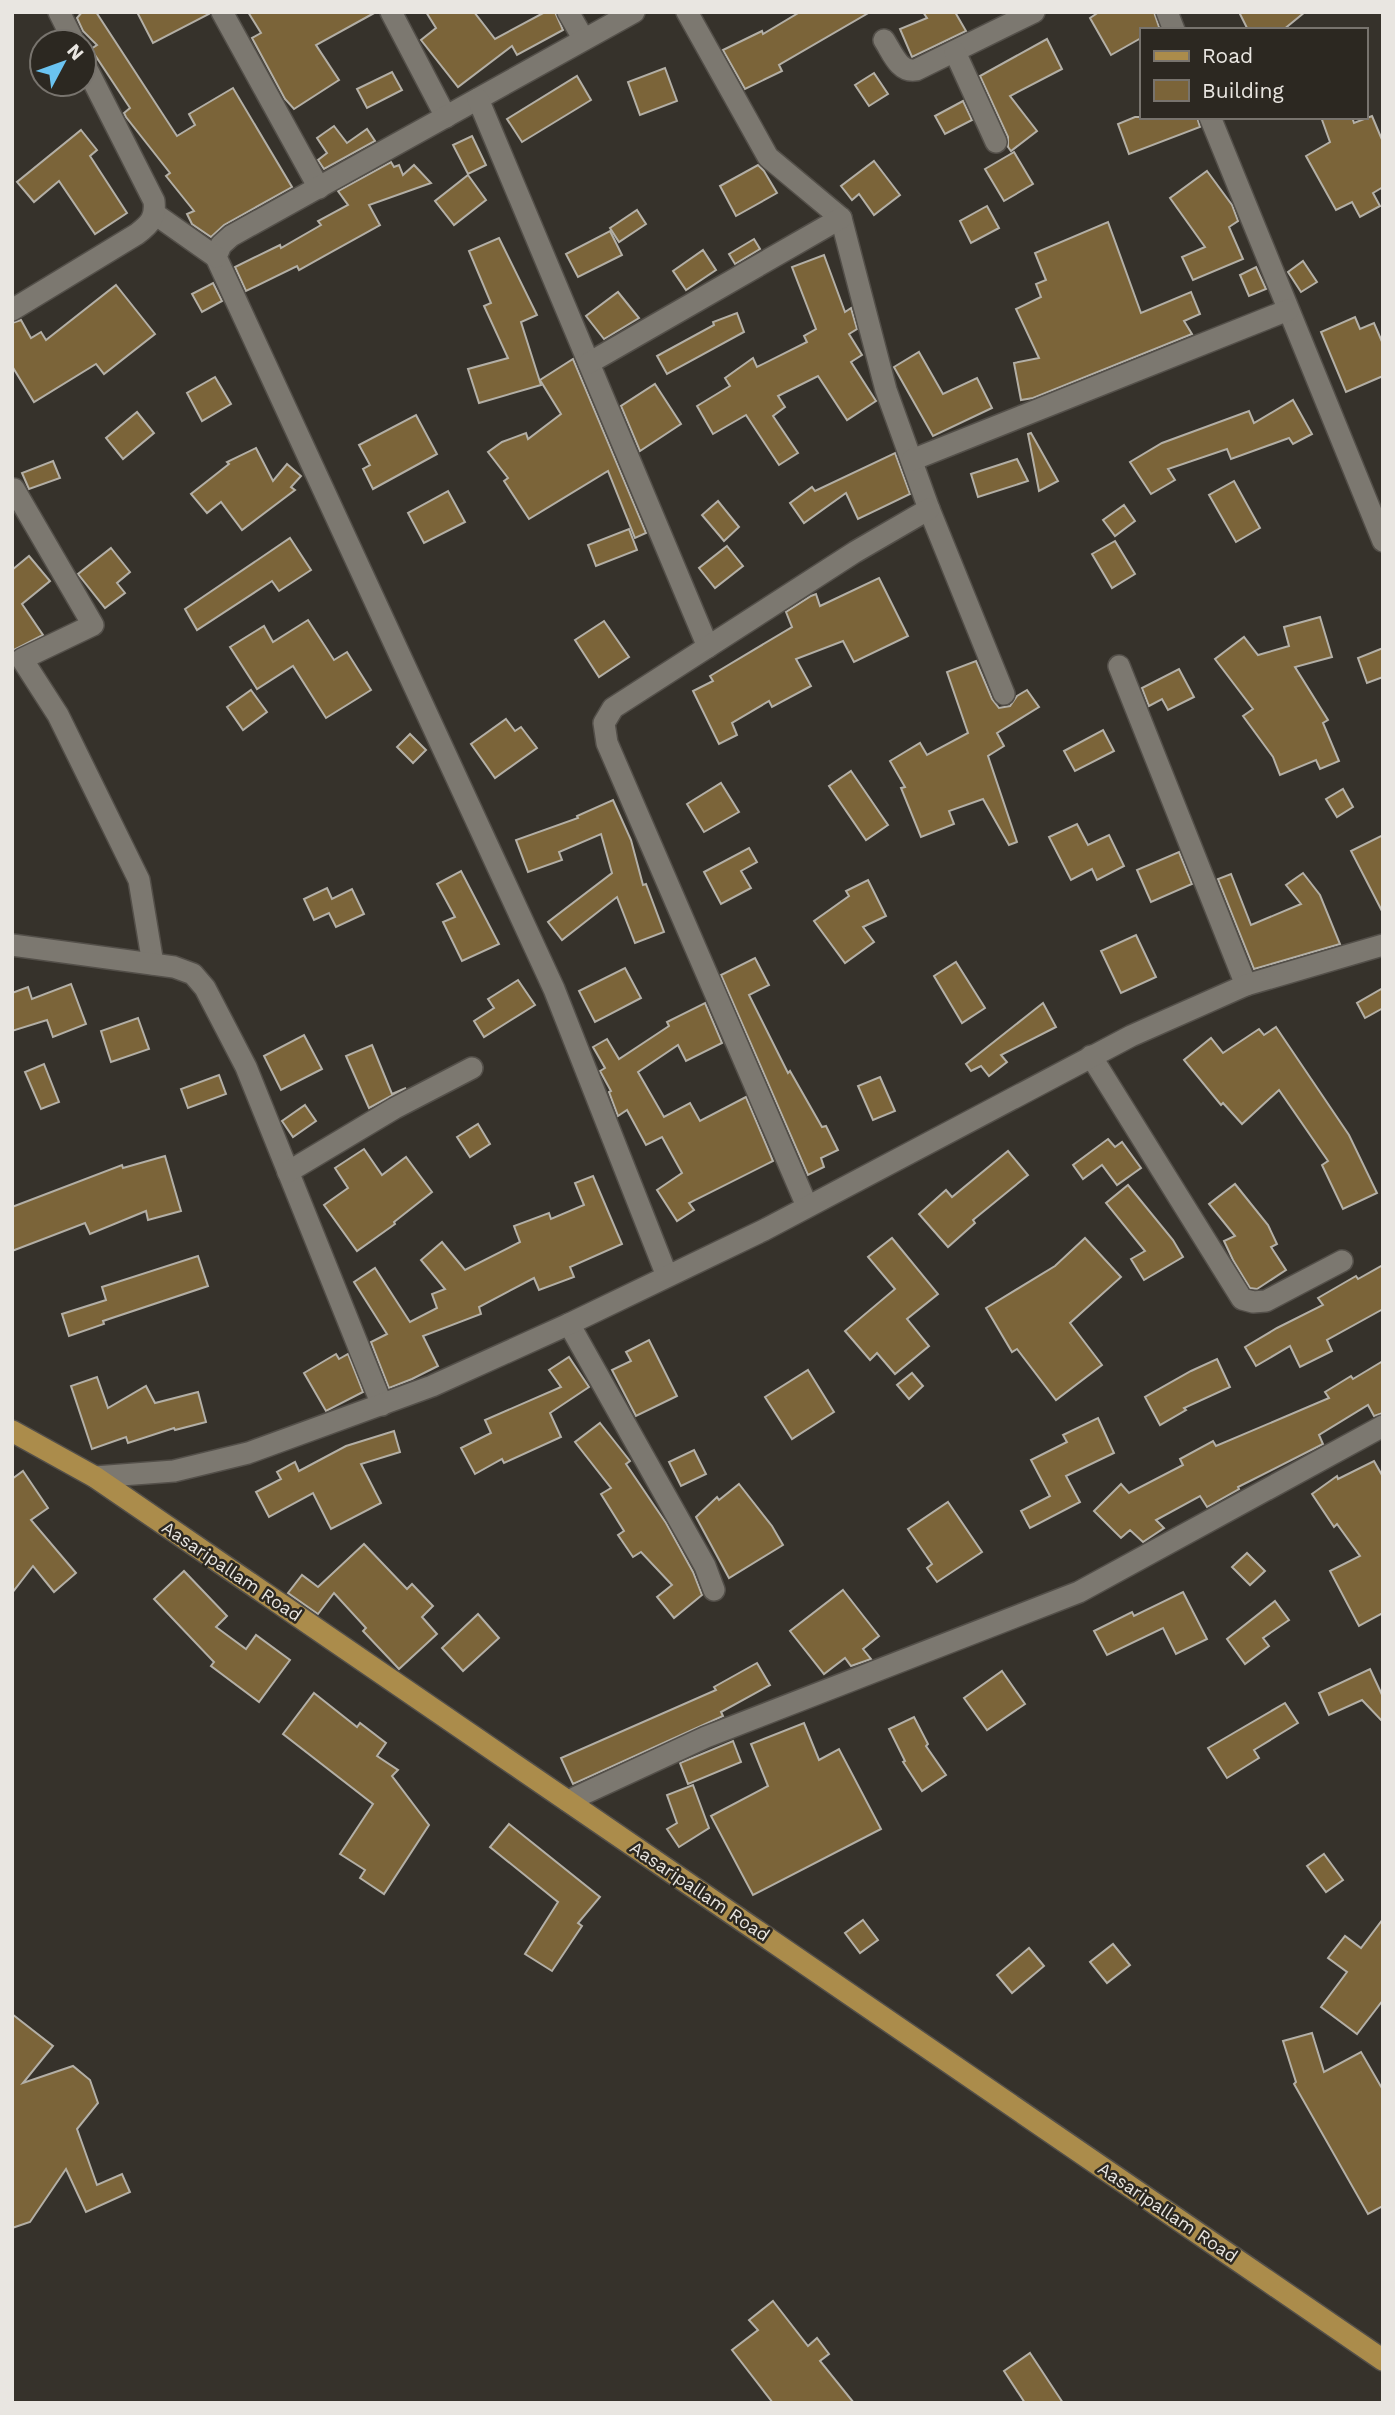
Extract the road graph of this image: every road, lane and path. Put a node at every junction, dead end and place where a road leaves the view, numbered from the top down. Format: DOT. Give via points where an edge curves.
graph roads {
  1 [pos="59,12"];
  2 [pos="222,12"];
  3 [pos="391,12"];
  4 [pos="569,12"];
  5 [pos="634,12"];
  6 [pos="687,12"];
  7 [pos="1034,12"];
  8 [pos="67,28"];
  9 [pos="583,38"];
  10 [pos="884,40"];
  11 [pos="955,52"];
  12 [pos="98,91"];
  13 [pos="478,99"];
  14 [pos="446,117"];
  15 [pos="1211,119"];
  16 [pos="996,142"];
  17 [pos="319,188"];
  18 [pos="155,214"];
  19 [pos="841,218"];
  20 [pos="216,257"];
  21 [pos="12,310"];
  22 [pos="1288,310"];
  23 [pos="589,363"];
  24 [pos="912,460"];
  25 [pos="13,489"];
  26 [pos="929,509"];
  27 [pos="1383,541"];
  28 [pos="708,647"];
  29 [pos="1119,666"];
  30 [pos="1004,694"];
  31 [pos="12,944"];
  32 [pos="1383,945"];
  33 [pos="153,964"];
  34 [pos="1246,985"];
  35 [pos="1091,1056"];
  36 [pos="472,1068"];
  37 [pos="288,1172"];
  38 [pos="807,1206"];
  39 [pos="1342,1261"];
  40 [pos="667,1276"];
  41 [pos="569,1324"];
  42 [pos="382,1405"];
  43 [pos="1383,1426"];
  44 [pos="12,1431"];
  45 [pos="95,1477"];
  46 [pos="714,1590"];
  47 [pos="568,1801"];
  48 [pos="1383,2360"];
  1 -- 8 [label="street"];
  2 -- 17 [label="street"];
  3 -- 14 [label="street"];
  4 -- 9 [label="street"];
  5 -- 9 [label="street"];
  6 -- 19 [label="street" via="768,156"];
  7 -- 11 [label="street"];
  9 -- 13 [label="street"];
  10 -- 11 [label="street" via="909,71"];
  11 -- 16 [label="street"];
  12 -- 18 [label="street" via="154,201"];
  13 -- 14 [label="street"];
  13 -- 23 [label="street"];
  14 -- 17 [label="street"];
  15 -- 22 [label="street"];
  17 -- 20 [label="street" via="231,236"];
  18 -- 20 [label="street"];
  18 -- 21 [label="street" via="137,234"];
  19 -- 23 [label="street"];
  19 -- 24 [label="street" via="886,390"];
  20 -- 40 [label="street" via="554,989"];
  22 -- 24 [label="street"];
  22 -- 27 [label="street"];
  23 -- 28 [label="street"];
  24 -- 26 [label="street"];
  25 -- 33 [label="street" via="93,625 23,659 58,715 139,880"];
  26 -- 28 [label="street"];
  26 -- 30 [label="street"];
  28 -- 38 [label="street" via="613,708 604,723 607,743"];
  29 -- 34 [label="street"];
  31 -- 33 [label="street"];
  32 -- 34 [label="street"];
  33 -- 37 [label="street" via="192,974 205,988 246,1067"];
  34 -- 35 [label="street"];
  35 -- 38 [label="street"];
  35 -- 39 [label="street" via="1242,1299 1266,1301"];
  36 -- 37 [label="street"];
  37 -- 42 [label="street"];
  38 -- 40 [label="street"];
  40 -- 41 [label="street"];
  41 -- 42 [label="street"];
  41 -- 46 [label="street" via="705,1566"];
  42 -- 45 [label="street" via="248,1453 174,1471"];
  43 -- 47 [label="street" via="1079,1592 706,1737"];
  44 -- 45 [label="main road, Aasaripallam Road"];
  45 -- 47 [label="main road, Aasaripallam Road"];
  47 -- 48 [label="main road, Aasaripallam Road"];
}
